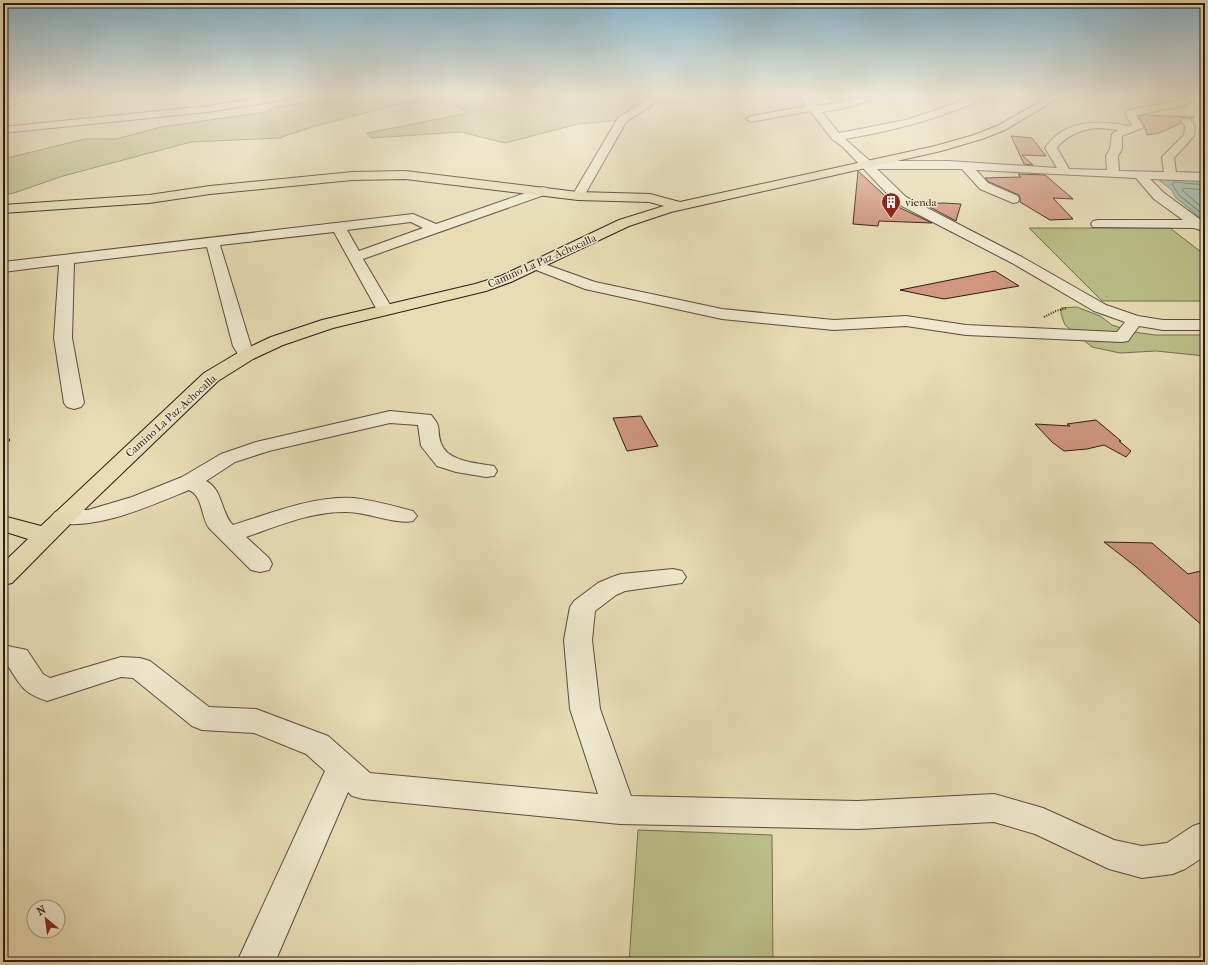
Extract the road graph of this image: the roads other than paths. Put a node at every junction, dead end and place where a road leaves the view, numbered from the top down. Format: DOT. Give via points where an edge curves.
graph roads {
  1 [pos="610,141"];
  2 [pos="841,141"];
  3 [pos="964,141"];
  4 [pos="1057,141"];
  5 [pos="1117,141"];
  6 [pos="1184,141"];
  7 [pos="866,165"];
  8 [pos="966,167"];
  9 [pos="1065,172"];
  10 [pos="1113,174"];
  11 [pos="1140,175"];
  12 [pos="1171,177"];
  13 [pos="1205,177"];
  14 [pos="543,192"];
  15 [pos="578,196"];
  16 [pos="1013,199"];
  17 [pos="679,206"];
  18 [pos="3,209"];
  19 [pos="1098,224"];
  20 [pos="338,227"];
  21 [pos="1201,227"];
  22 [pos="435,229"];
  23 [pos="212,241"];
  24 [pos="355,257"];
  25 [pos="67,259"];
  26 [pos="536,265"];
  27 [pos="3,267"];
  28 [pos="385,310"];
  29 [pos="1135,320"];
  30 [pos="1163,325"];
  31 [pos="1205,325"];
  32 [pos="1205,332"];
  33 [pos="247,355"];
  34 [pos="74,404"];
  35 [pos="486,471"];
  36 [pos="190,482"];
  37 [pos="405,516"];
  38 [pos="63,517"];
  39 [pos="3,523"];
  40 [pos="229,534"];
  41 [pos="46,535"];
  42 [pos="260,564"];
  43 [pos="3,577"];
  44 [pos="673,577"];
  45 [pos="3,655"];
  46 [pos="343,767"];
  47 [pos="620,810"];
  48 [pos="1205,837"];
  49 [pos="256,962"];
  1 -- 15 [label="street"];
  2 -- 7 [label="street"];
  3 -- 7 [label="main road, Camino La Paz-Achocalla"];
  4 -- 9 [label="street" via="1051,148"];
  5 -- 10 [label="street" via="1112,156"];
  6 -- 12 [label="street" via="1168,157"];
  7 -- 8 [label="street"];
  7 -- 17 [label="main road, Camino La Paz-Achocalla"];
  7 -- 29 [label="street" via="901,200 1017,260 1091,303"];
  8 -- 9 [label="street"];
  8 -- 16 [label="street" via="984,186"];
  9 -- 10 [label="street"];
  10 -- 11 [label="street"];
  11 -- 12 [label="street"];
  11 -- 21 [label="street" via="1159,196"];
  12 -- 13 [label="street"];
  14 -- 15 [label="main road"];
  14 -- 18 [label="main road" via="405,175 352,176 210,190 149,199"];
  14 -- 22 [label="street"];
  15 -- 17 [label="main road" via="650,198"];
  17 -- 26 [label="main road, Camino La Paz-Achocalla" via="624,223"];
  19 -- 21 [label="street"];
  20 -- 22 [label="street" via="412,218"];
  20 -- 23 [label="street"];
  20 -- 24 [label="street"];
  22 -- 24 [label="street"];
  23 -- 25 [label="street"];
  23 -- 33 [label="street" via="242,346"];
  24 -- 28 [label="street"];
  25 -- 27 [label="street"];
  25 -- 34 [label="street" via="63,338"];
  26 -- 28 [label="main road, Camino La Paz-Achocalla" via="480,288"];
  26 -- 29 [label="street" via="592,286 722,314 834,325 906,321 966,330 1122,337"];
  28 -- 33 [label="main road, Camino La Paz-Achocalla" via="328,324 277,341"];
  29 -- 30 [label="street"];
  30 -- 31 [label="street"];
  30 -- 32 [label="street"];
  33 -- 38 [label="main road, Camino La Paz-Achocalla" via="211,377"];
  35 -- 36 [label="street" via="456,466 445,461 431,446 428,425 424,419 390,417 248,450 228,458"];
  36 -- 38 [label="street" via="140,502 89,517"];
  36 -- 40 [label="street" via="202,488 212,505 217,523"];
  37 -- 40 [label="street" via="365,506 343,505 319,508"];
  38 -- 41 [label="main road, Camino La Paz-Achocalla"];
  39 -- 41 [label="main road"];
  40 -- 42 [label="street"];
  41 -- 43 [label="main road, Camino La Paz-Achocalla"];
  44 -- 47 [label="street" via="621,583 606,589 583,607 578,640 585,709"];
  45 -- 46 [label="street" via="17,657 32,682 47,690 121,667 140,668 202,718 256,721 317,745"];
  46 -- 47 [label="street" via="363,786"];
  46 -- 49 [label="street"];
  47 -- 48 [label="street" via="858,815 994,808 1043,822 1109,854 1142,862 1173,858"];
}
